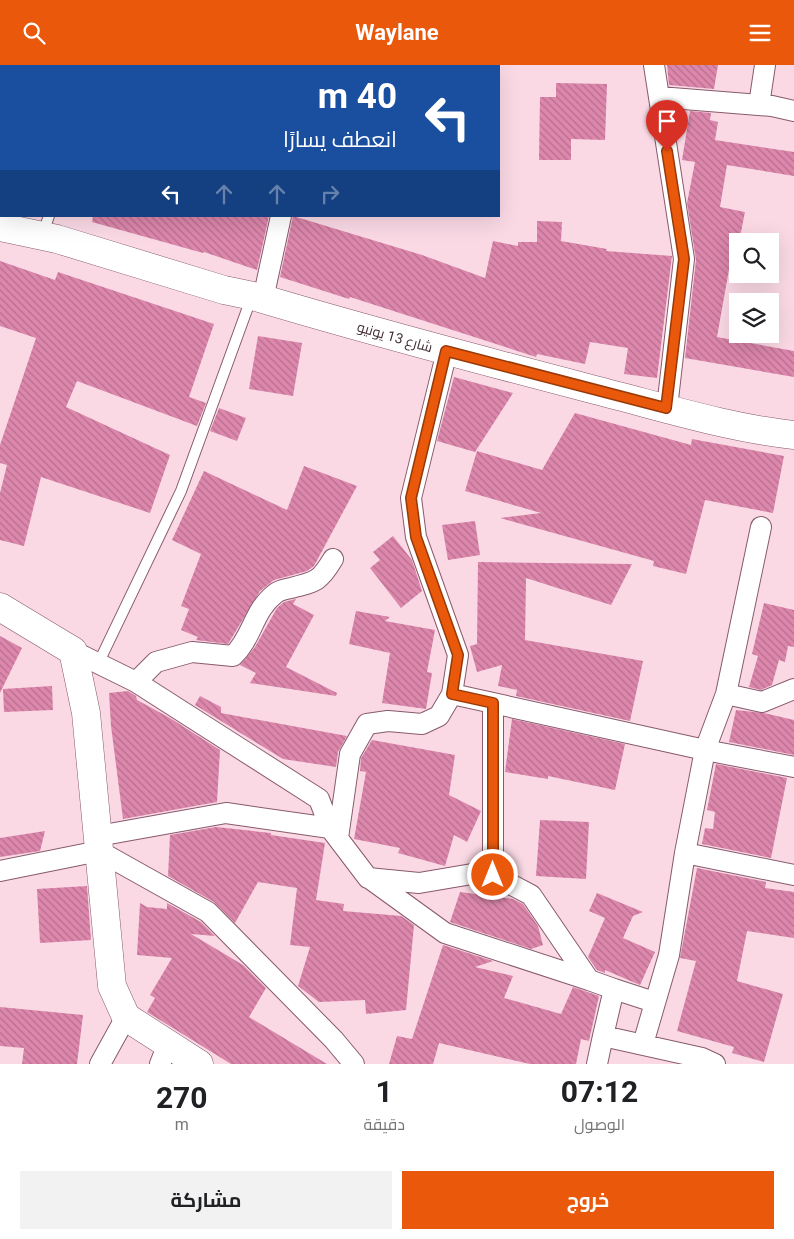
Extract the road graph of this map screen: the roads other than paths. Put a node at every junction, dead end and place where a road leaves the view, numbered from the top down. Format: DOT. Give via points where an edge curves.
graph roads {
  1 [pos="654,65"];
  2 [pos="765,65"];
  3 [pos="659,97"];
  4 [pos="759,105"];
  5 [pos="794,111"];
  6 [pos="281,217"];
  7 [pos="46,226"];
  8 [pos="0,227"];
  9 [pos="258,297"];
  10 [pos="446,351"];
  11 [pos="666,408"];
  12 [pos="794,435"];
  13 [pos="761,527"];
  14 [pos="333,559"];
  15 [pos="0,607"];
  16 [pos="73,651"];
  17 [pos="98,664"];
  18 [pos="136,682"];
  19 [pos="794,689"];
  20 [pos="452,694"];
  21 [pos="726,694"];
  22 [pos="493,703"];
  23 [pos="705,750"];
  24 [pos="794,767"];
  25 [pos="334,833"];
  26 [pos="99,844"];
  27 [pos="686,853"];
  28 [pos="0,871"];
  29 [pos="493,875"];
  30 [pos="794,875"];
  31 [pos="368,878"];
  32 [pos="589,980"];
  33 [pos="614,989"];
  34 [pos="654,1002"];
  35 [pos="126,1017"];
  36 [pos="603,1036"];
  37 [pos="643,1044"];
  38 [pos="164,1054"];
  39 [pos="100,1064"];
  40 [pos="198,1064"];
  41 [pos="354,1064"];
  42 [pos="597,1064"];
  43 [pos="715,1064"];
  1 -- 3 [label="street"];
  2 -- 4 [label="street"];
  3 -- 4 [label="street"];
  3 -- 11 [label="street" via="684,259"];
  4 -- 5 [label="street"];
  6 -- 9 [label="street"];
  7 -- 8 [label="street, شارع 13 يونيو"];
  7 -- 9 [label="street, شارع 13 يونيو" via="224,290"];
  9 -- 10 [label="street, شارع 13 يونيو"];
  9 -- 17 [label="lane" via="181,491"];
  10 -- 11 [label="street, شارع 13 يونيو"];
  10 -- 20 [label="street" via="411,498 416,537 458,655"];
  11 -- 12 [label="street, شارع 13 يونيو"];
  13 -- 21 [label="street"];
  14 -- 18 [label="street" via="322,577 278,591 261,606 242,648 233,656 192,652 156,662"];
  15 -- 16 [label="street"];
  16 -- 17 [label="street"];
  16 -- 26 [label="street" via="86,713"];
  17 -- 18 [label="street"];
  18 -- 25 [label="street" via="319,799"];
  19 -- 21 [label="street" via="762,702"];
  20 -- 22 [label="street"];
  20 -- 25 [label="street" via="439,716 422,724 388,721 367,724 350,754"];
  21 -- 23 [label="street"];
  22 -- 23 [label="street"];
  22 -- 29 [label="street"];
  23 -- 24 [label="street"];
  23 -- 27 [label="street"];
  25 -- 26 [label="street" via="226,813"];
  25 -- 31 [label="street"];
  26 -- 28 [label="street"];
  26 -- 35 [label="street" via="112,986"];
  26 -- 41 [label="street" via="208,912"];
  27 -- 30 [label="street"];
  27 -- 34 [label="street" via="669,955"];
  29 -- 31 [label="street" via="472,874 419,883"];
  29 -- 32 [label="street" via="531,895"];
  31 -- 32 [label="street" via="445,933"];
  32 -- 33 [label="street"];
  33 -- 34 [label="street"];
  33 -- 36 [label="street"];
  34 -- 37 [label="street"];
  35 -- 38 [label="street"];
  35 -- 39 [label="street"];
  36 -- 37 [label="street"];
  36 -- 42 [label="street"];
  37 -- 43 [label="street"];
  38 -- 40 [label="street"];
}
